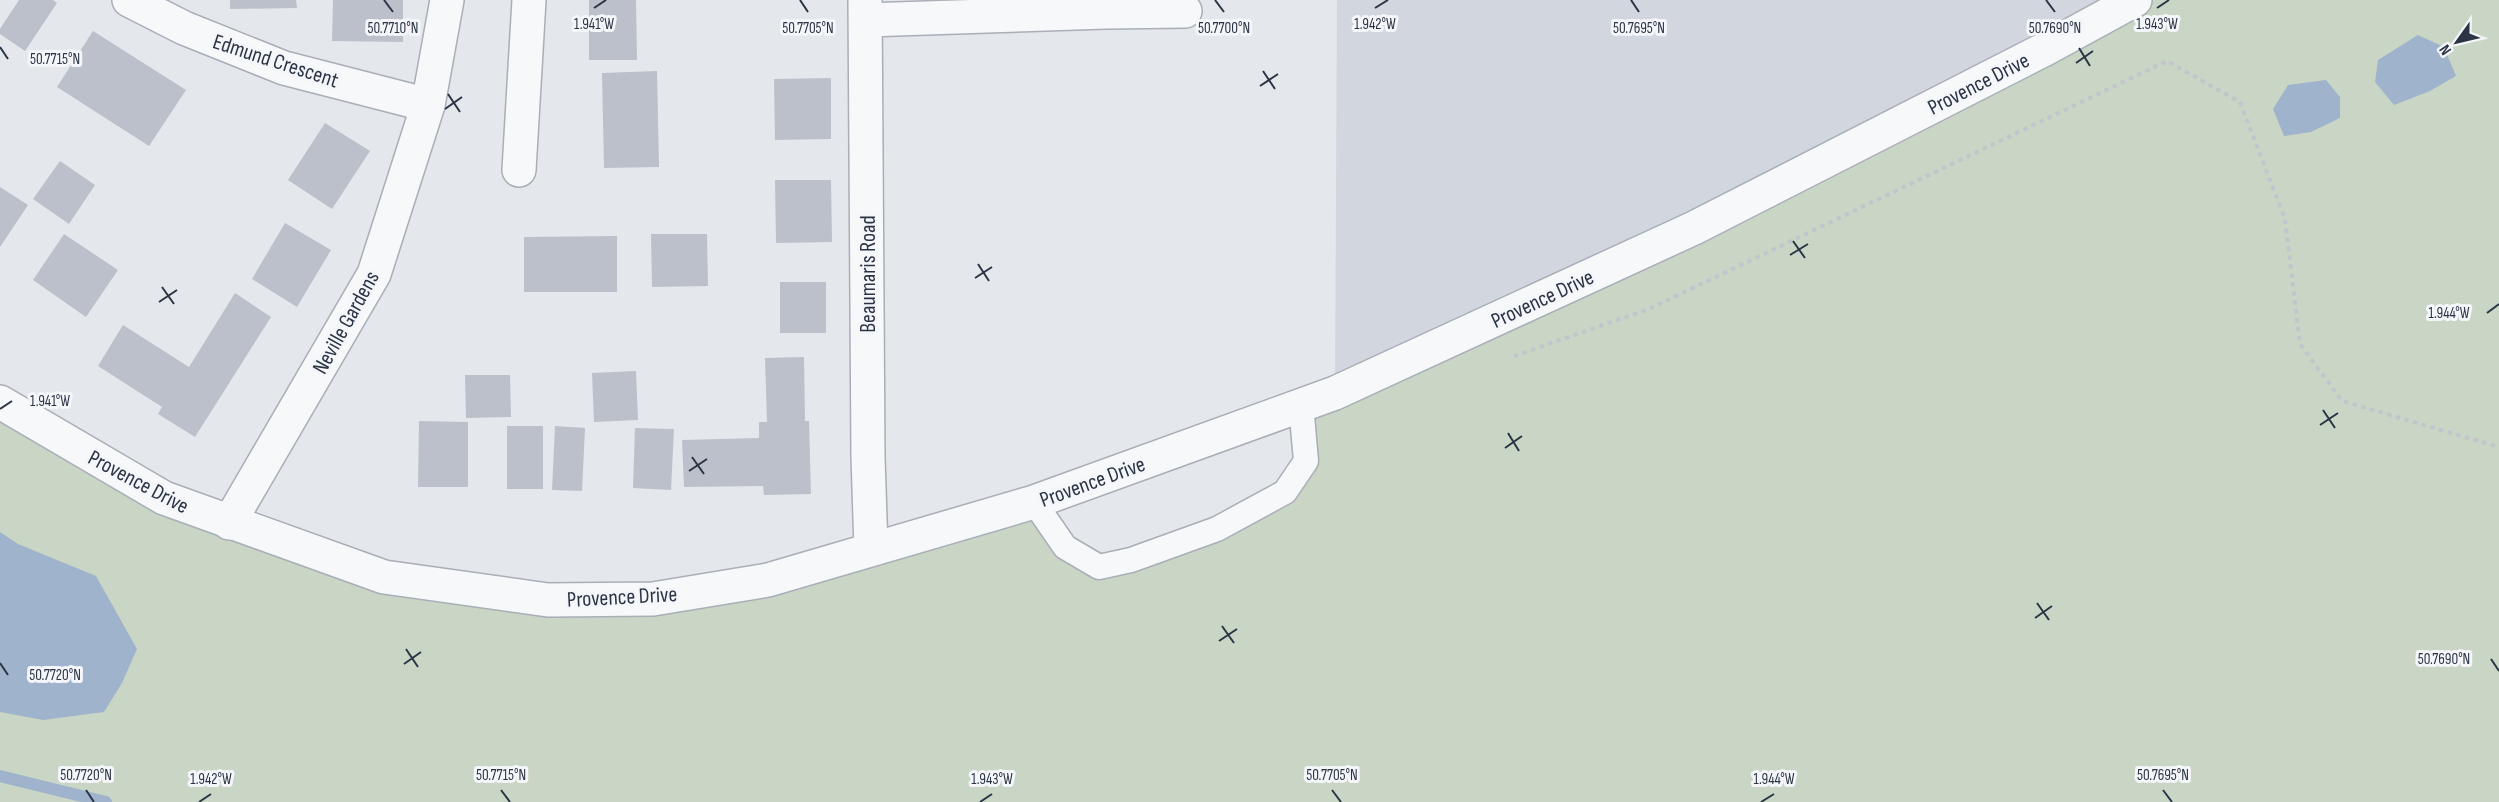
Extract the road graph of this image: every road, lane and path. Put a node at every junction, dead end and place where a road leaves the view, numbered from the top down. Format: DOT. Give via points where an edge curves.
graph roads {
  1 [pos="129,0"];
  2 [pos="447,0"];
  3 [pos="529,0"];
  4 [pos="2135,0"];
  5 [pos="1106,6"];
  6 [pos="866,10"];
  7 [pos="1185,11"];
  8 [pos="428,105"];
  9 [pos="519,170"];
  10 [pos="1649,309"];
  11 [pos="0,402"];
  12 [pos="1300,405"];
  13 [pos="2499,447"];
  14 [pos="1034,502"];
  15 [pos="229,523"];
  16 [pos="871,549"];
  1 -- 8 [label="street, Edmund Crescent" via="184,28 284,68"];
  2 -- 8 [label="street, Neville Gardens"];
  3 -- 9 [label="street"];
  4 -- 12 [label="street, Provence Drive" via="1694,228 1335,393"];
  5 -- 6 [label="street"];
  5 -- 7 [label="street"];
  6 -- 16 [label="street, Beaumaris Road"];
  8 -- 15 [label="street, Neville Gardens" via="374,274"];
  10 -- 13 [label="path" via="2167,61 2240,102 2285,219 2300,344 2342,401"];
  11 -- 15 [label="street, Provence Drive" via="164,498"];
  12 -- 14 [label="street, Provence Drive"];
  12 -- 14 [label="lane" via="1306,460 1285,492 1217,529 1131,560 1099,567 1065,547"];
  14 -- 16 [label="street, Provence Drive"];
  15 -- 16 [label="street, Provence Drive" via="384,578 548,600 653,599 768,580"];
}
